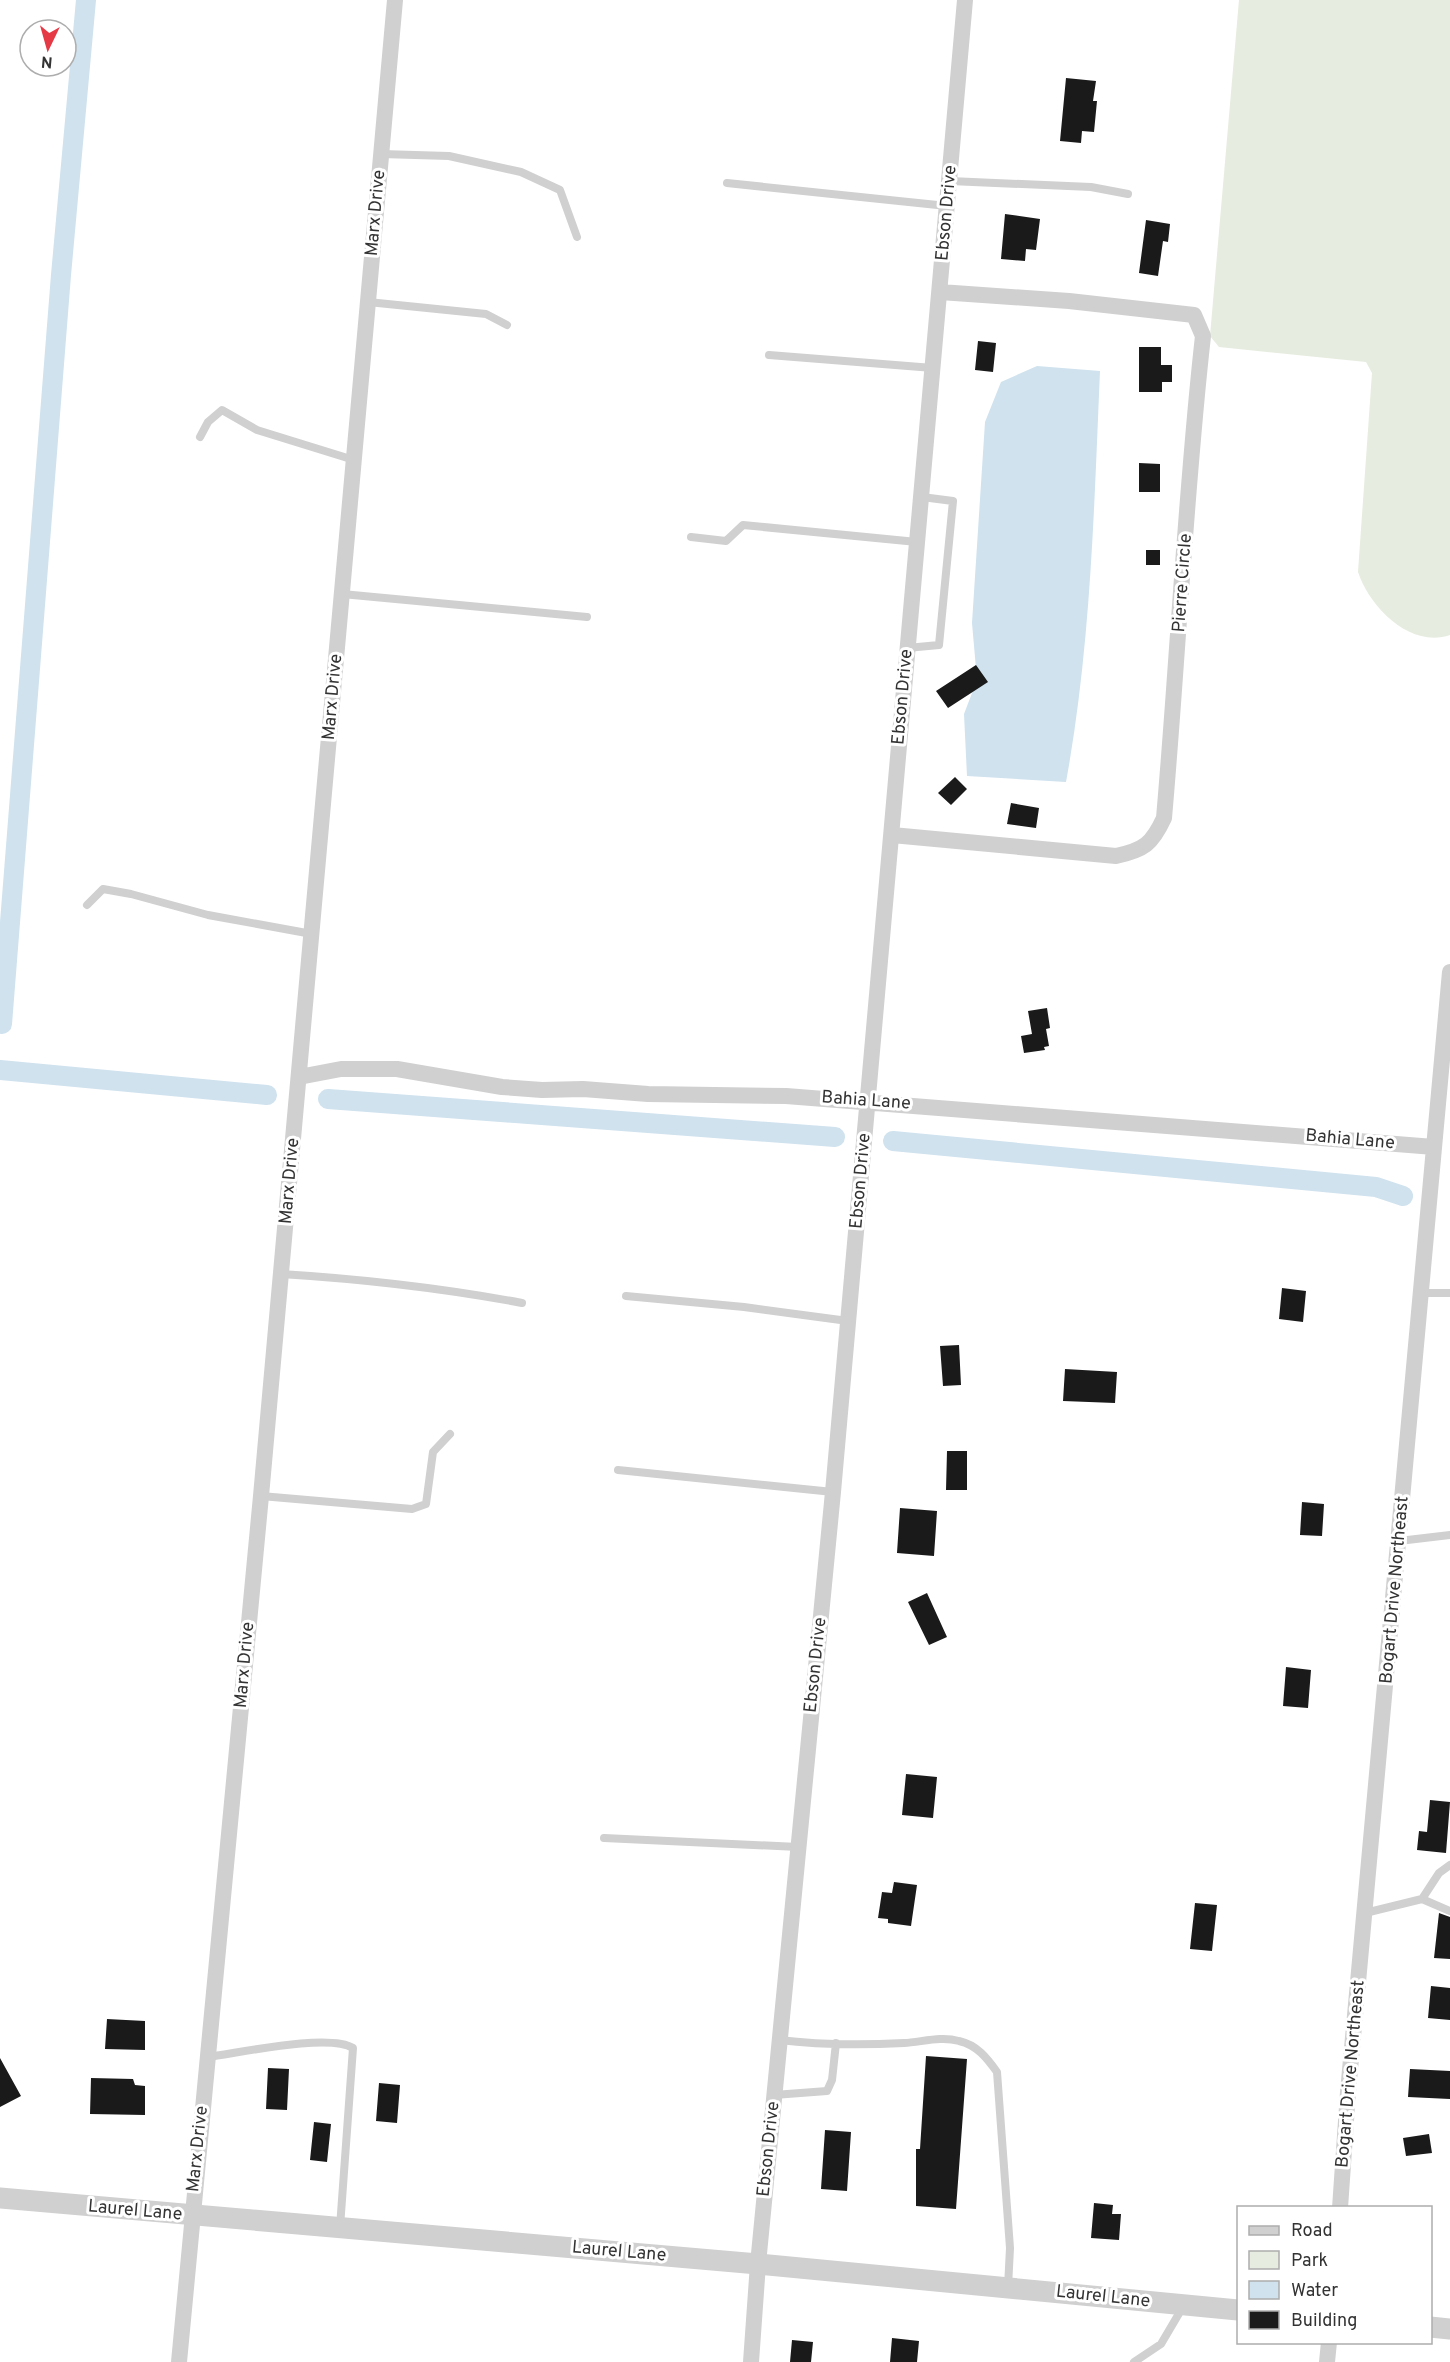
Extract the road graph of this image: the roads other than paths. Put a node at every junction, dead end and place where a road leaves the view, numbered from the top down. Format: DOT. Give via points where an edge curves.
graph roads {
  1 [pos="395,0"];
  2 [pos="965,0"];
  3 [pos="381,154"];
  4 [pos="950,181"];
  5 [pos="728,183"];
  6 [pos="1128,194"];
  7 [pos="948,206"];
  8 [pos="577,237"];
  9 [pos="940,292"];
  10 [pos="368,302"];
  11 [pos="507,325"];
  12 [pos="769,354"];
  13 [pos="933,368"];
  14 [pos="200,437"];
  15 [pos="354,460"];
  16 [pos="921,497"];
  17 [pos="692,537"];
  18 [pos="917,542"];
  19 [pos="342,594"];
  20 [pos="587,617"];
  21 [pos="908,648"];
  22 [pos="892,835"];
  23 [pos="87,905"];
  24 [pos="312,934"];
  25 [pos="1450,972"];
  26 [pos="299,1077"];
  27 [pos="868,1101"];
  28 [pos="1434,1147"];
  29 [pos="281,1274"];
  30 [pos="1421,1293"];
  31 [pos="1450,1293"];
  32 [pos="626,1296"];
  33 [pos="522,1303"];
  34 [pos="848,1320"];
  35 [pos="450,1434"];
  36 [pos="618,1470"];
  37 [pos="833,1492"];
  38 [pos="261,1496"];
  39 [pos="1450,1535"];
  40 [pos="1399,1541"];
  41 [pos="604,1838"];
  42 [pos="798,1847"];
  43 [pos="1450,1865"];
  44 [pos="1422,1899"];
  45 [pos="1450,1911"];
  46 [pos="1365,1913"];
  47 [pos="779,2040"];
  48 [pos="836,2043"];
  49 [pos="208,2057"];
  50 [pos="774,2095"];
  51 [pos="0,2198"];
  52 [pos="1340,2206"];
  53 [pos="191,2216"];
  54 [pos="339,2229"];
  55 [pos="758,2264"];
  56 [pos="1008,2288"];
  57 [pos="1185,2305"];
  58 [pos="1237,2310"];
  59 [pos="1432,2328"];
  60 [pos="1450,2329"];
  61 [pos="1329,2344"];
  62 [pos="179,2362"];
  63 [pos="751,2362"];
  64 [pos="1134,2362"];
  65 [pos="1327,2362"];
  1 -- 3 [label="street, Marx Drive"];
  2 -- 4 [label="street, Ebson Drive"];
  3 -- 8 [label="lane" via="449,156 520,172 560,190"];
  3 -- 10 [label="street, Marx Drive"];
  4 -- 6 [label="lane" via="1091,187"];
  4 -- 7 [label="street, Ebson Drive"];
  5 -- 7 [label="lane"];
  7 -- 9 [label="street, Ebson Drive"];
  9 -- 13 [label="street, Ebson Drive"];
  9 -- 22 [label="street, Pierre Circle" via="1194,315 1203,336 1165,807 1154,838 1137,851 1116,856"];
  10 -- 11 [label="lane" via="486,314"];
  10 -- 15 [label="street, Marx Drive"];
  12 -- 13 [label="lane"];
  13 -- 16 [label="street, Ebson Drive"];
  14 -- 15 [label="lane" via="222,410 257,430"];
  15 -- 19 [label="street, Marx Drive"];
  16 -- 18 [label="street, Ebson Drive"];
  16 -- 21 [label="lane" via="952,501 949,537 939,645"];
  17 -- 18 [label="lane" via="726,541 743,525"];
  18 -- 21 [label="street, Ebson Drive"];
  19 -- 20 [label="lane"];
  19 -- 24 [label="street, Marx Drive"];
  21 -- 22 [label="street, Ebson Drive"];
  22 -- 27 [label="street, Ebson Drive"];
  23 -- 24 [label="lane" via="103,889 208,915"];
  24 -- 26 [label="street, Marx Drive"];
  25 -- 28 [label="street, Bogart Drive Northeast"];
  26 -- 27 [label="street, Bahia Lane" via="368,1067 542,1090"];
  26 -- 29 [label="street, Marx Drive"];
  27 -- 28 [label="street, Bahia Lane"];
  27 -- 34 [label="street, Ebson Drive"];
  28 -- 30 [label="street, Bogart Drive Northeast"];
  29 -- 33 [label="lane" via="357,1278"];
  29 -- 38 [label="street, Marx Drive"];
  30 -- 31 [label="lane"];
  30 -- 40 [label="street, Bogart Drive Northeast"];
  32 -- 34 [label="lane"];
  34 -- 37 [label="street, Ebson Drive"];
  35 -- 38 [label="lane" via="432,1452 426,1504 412,1509"];
  36 -- 37 [label="lane"];
  37 -- 42 [label="street, Ebson Drive"];
  38 -- 49 [label="street, Marx Drive"];
  39 -- 40 [label="lane"];
  40 -- 46 [label="street, Bogart Drive Northeast"];
  41 -- 42 [label="lane"];
  42 -- 47 [label="street, Ebson Drive"];
  43 -- 44 [label="lane" via="1439,1873"];
  44 -- 45 [label="lane"];
  44 -- 46 [label="lane"];
  46 -- 52 [label="street, Bogart Drive Northeast"];
  47 -- 48 [label="lane"];
  47 -- 50 [label="street, Ebson Drive"];
  48 -- 50 [label="lane" via="827,2091"];
  48 -- 56 [label="lane" via="960,2041 982,2052 997,2072 1010,2248"];
  49 -- 53 [label="street, Marx Drive"];
  49 -- 54 [label="lane" via="316,2042 346,2044 353,2049"];
  50 -- 55 [label="street, Ebson Drive"];
  51 -- 53 [label="street, Laurel Lane"];
  53 -- 54 [label="street, Laurel Lane"];
  53 -- 62 [label="street, Marx Drive"];
  54 -- 55 [label="street, Laurel Lane"];
  55 -- 56 [label="street, Laurel Lane"];
  55 -- 63 [label="street, Ebson Drive"];
  56 -- 57 [label="street, Laurel Lane"];
  57 -- 58 [label="street, Laurel Lane"];
  57 -- 64 [label="lane" via="1161,2344"];
  59 -- 60 [label="street"];
  61 -- 65 [label="street"];
}
